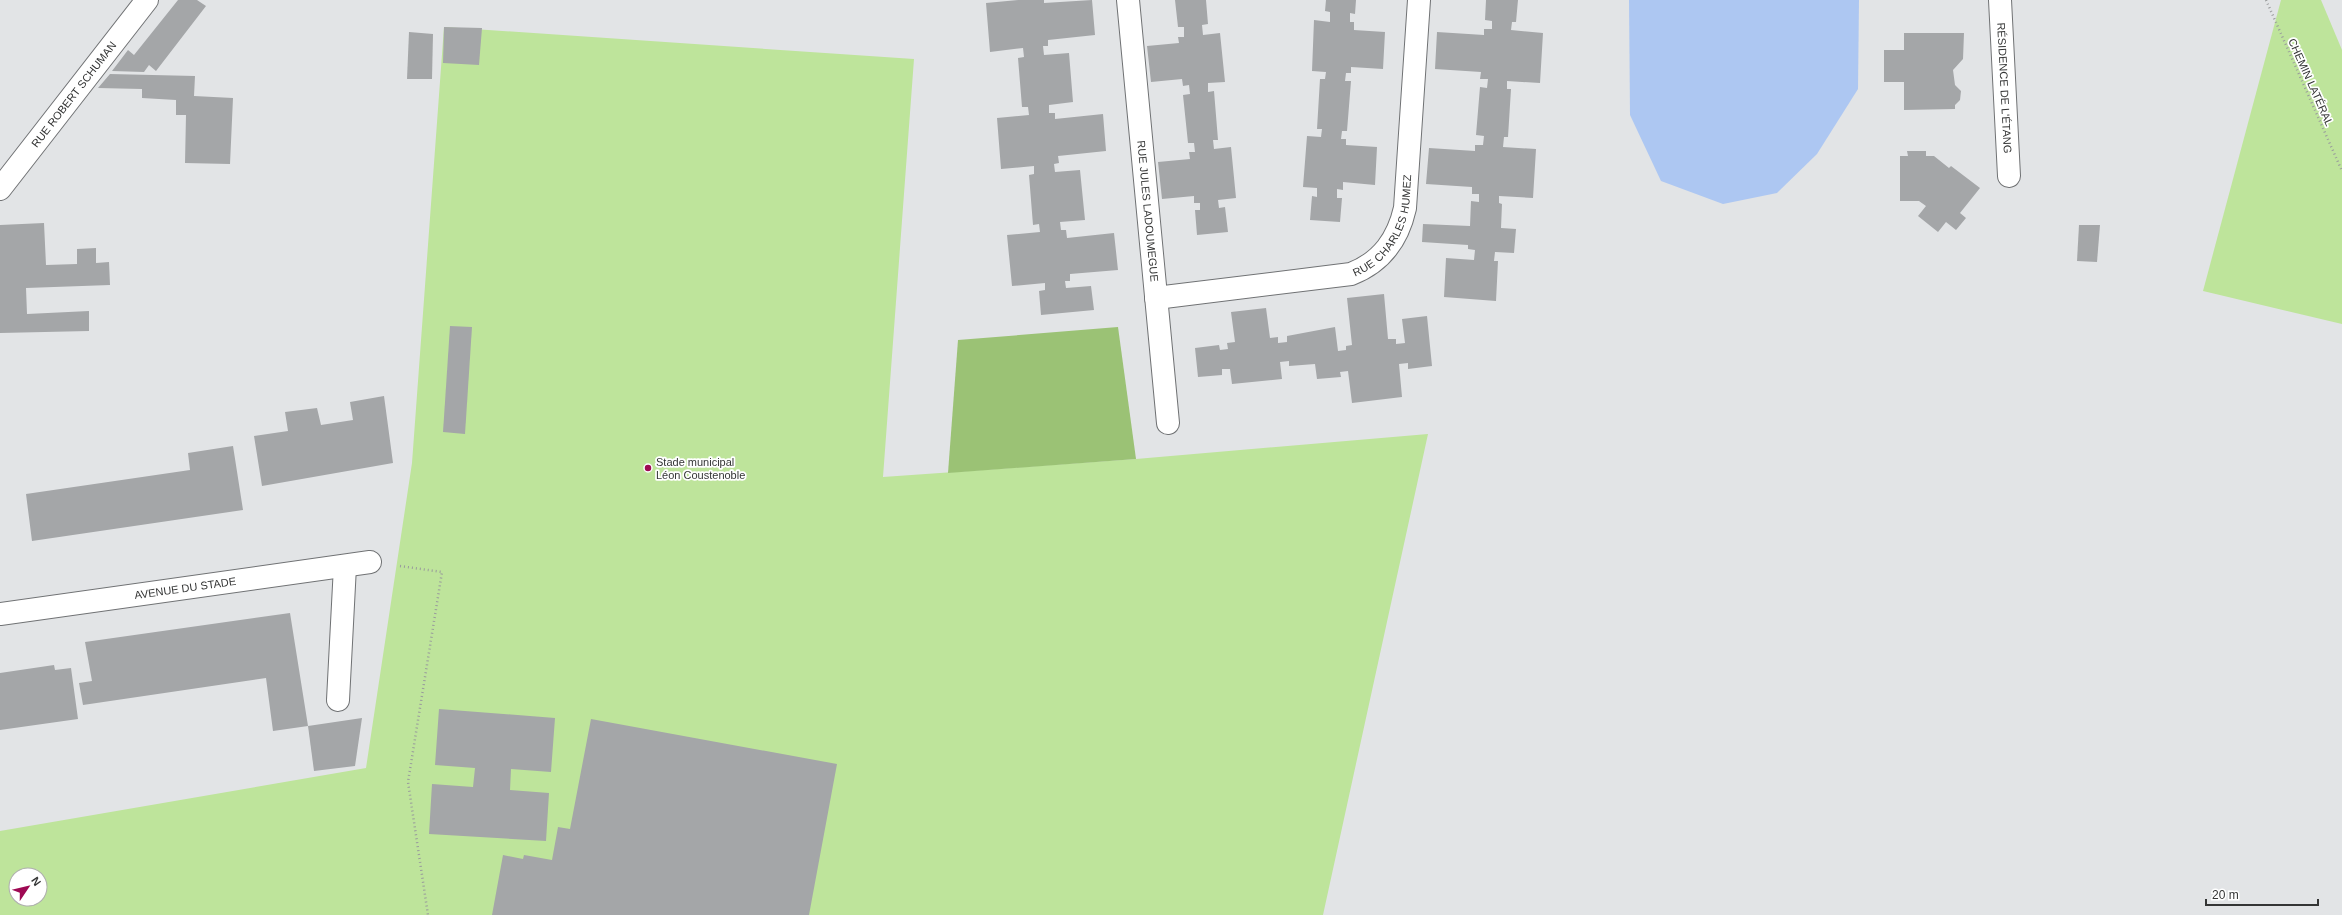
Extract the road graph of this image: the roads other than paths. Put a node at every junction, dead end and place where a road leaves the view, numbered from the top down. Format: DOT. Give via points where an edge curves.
graph roads {
  1 [pos="147,0"];
  2 [pos="1128,0"];
  3 [pos="1419,0"];
  4 [pos="2000,0"];
  5 [pos="2009,176"];
  6 [pos="0,189"];
  7 [pos="1156,298"];
  8 [pos="1168,423"];
  9 [pos="370,562"];
  10 [pos="346,566"];
  11 [pos="0,614"];
  12 [pos="338,700"];
  1 -- 6 [label="street, RUE ROBERT SCHUMAN"];
  2 -- 7 [label="street, RUE JULES LADOUMEGUE"];
  3 -- 7 [label="street, RUE CHARLES HUMEZ" via="1405,208 1401,225 1392,243 1380,257 1351,274"];
  4 -- 5 [label="street, RÉSIDENCE DE L'ÉTANG"];
  7 -- 8 [label="street, RUE JULES LADOUMEGUE"];
  9 -- 10 [label="street, AVENUE DU STADE"];
  10 -- 11 [label="street, AVENUE DU STADE"];
  10 -- 12 [label="street"];
}
